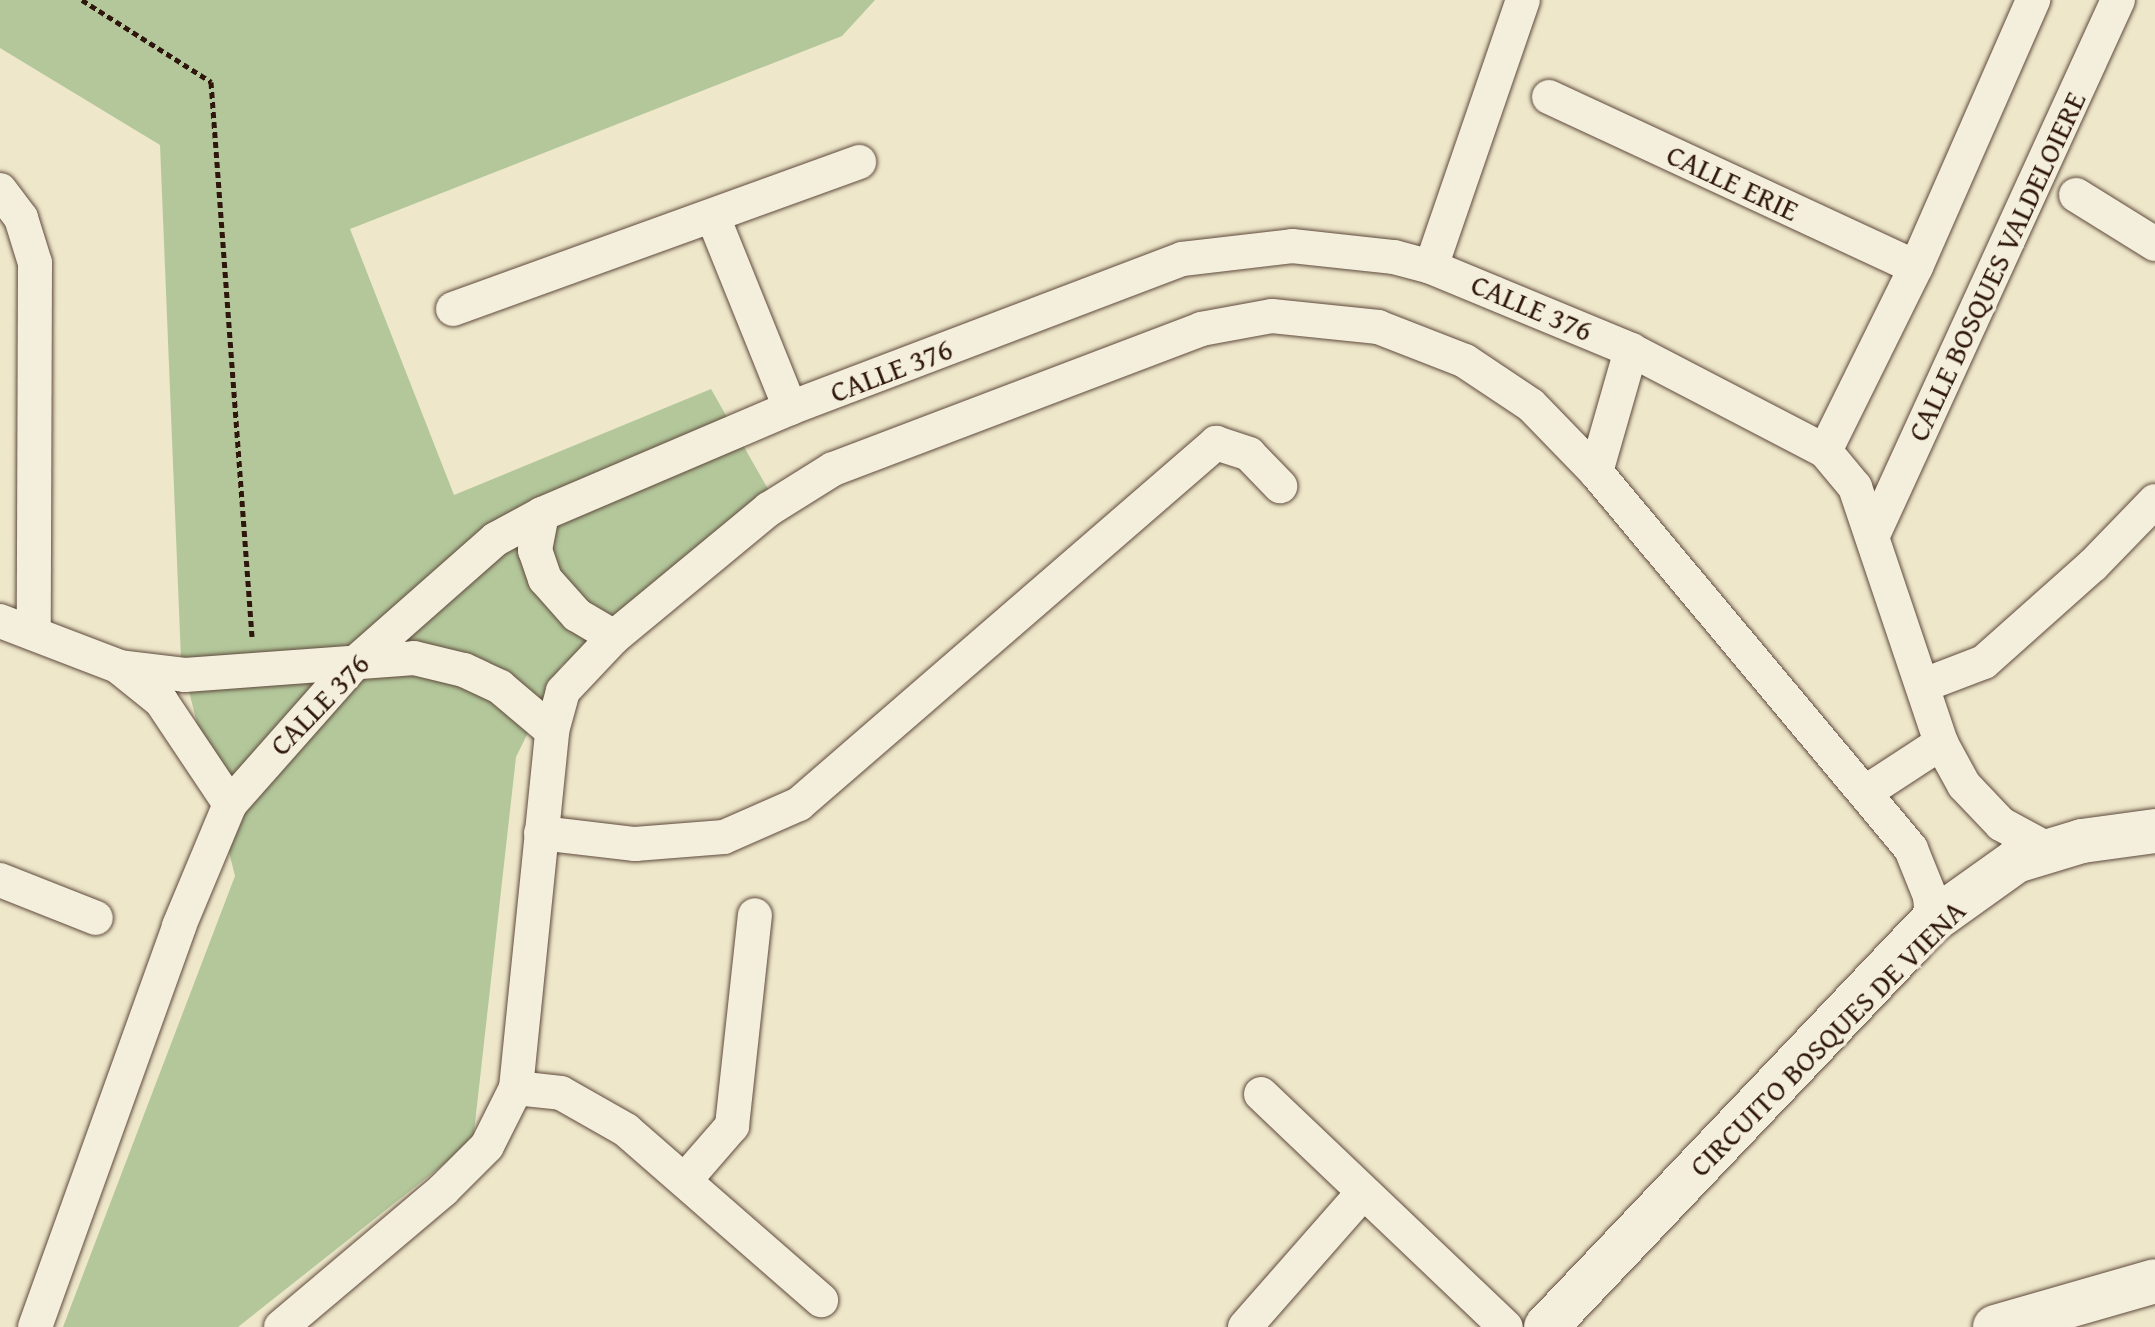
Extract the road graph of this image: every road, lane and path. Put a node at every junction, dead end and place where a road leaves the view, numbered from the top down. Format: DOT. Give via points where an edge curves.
graph roads {
  1 [pos="82,0"];
  2 [pos="1523,0"];
  3 [pos="2033,0"];
  4 [pos="2118,0"];
  5 [pos="1549,97"];
  6 [pos="859,162"];
  7 [pos="0,190"];
  8 [pos="2076,195"];
  9 [pos="713,217"];
  10 [pos="2155,244"];
  11 [pos="1431,267"];
  12 [pos="1916,267"];
  13 [pos="453,309"];
  14 [pos="1631,350"];
  15 [pos="790,408"];
  16 [pos="1825,451"];
  17 [pos="1596,472"];
  18 [pos="1280,486"];
  19 [pos="2155,501"];
  20 [pos="542,514"];
  21 [pos="1874,533"];
  22 [pos="0,621"];
  23 [pos="34,633"];
  24 [pos="614,637"];
  25 [pos="354,664"];
  26 [pos="120,667"];
  27 [pos="254,673"];
  28 [pos="1924,685"];
  29 [pos="552,731"];
  30 [pos="1941,743"];
  31 [pos="1866,792"];
  32 [pos="230,804"];
  33 [pos="2155,831"];
  34 [pos="541,833"];
  35 [pos="2047,849"];
  36 [pos="0,880"];
  37 [pos="755,915"];
  38 [pos="96,918"];
  39 [pos="1932,921"];
  40 [pos="516,1088"];
  41 [pos="1261,1094"];
  42 [pos="685,1180"];
  43 [pos="1362,1194"];
  44 [pos="2155,1281"];
  45 [pos="821,1300"];
  46 [pos="35,1327"];
  47 [pos="281,1327"];
  48 [pos="1245,1327"];
  49 [pos="1506,1327"];
  50 [pos="1546,1327"];
  51 [pos="1995,1327"];
  1 -- 27 [label="path" via="211,82"];
  2 -- 11 [label="street"];
  3 -- 12 [label="street"];
  4 -- 21 [label="street, CALLE BOSQUES VALDELOIERE"];
  5 -- 12 [label="street, CALLE ERIE"];
  6 -- 9 [label="street"];
  7 -- 23 [label="street" via="21,218 35,263"];
  8 -- 10 [label="street"];
  9 -- 13 [label="street"];
  9 -- 15 [label="street"];
  11 -- 14 [label="street, CALLE 376"];
  11 -- 15 [label="street, CALLE 376" via="1292,246 1182,259"];
  12 -- 16 [label="street"];
  14 -- 16 [label="street, CALLE 376"];
  14 -- 17 [label="street"];
  15 -- 20 [label="street, CALLE 376"];
  16 -- 21 [label="street, CALLE 376" via="1855,487"];
  17 -- 24 [label="street" via="1531,405 1465,361 1378,327 1272,316 1201,329 833,469 769,509"];
  17 -- 31 [label="street"];
  18 -- 34 [label="street" via="1249,454 1216,443 799,804 724,837 635,844"];
  19 -- 28 [label="street" via="2093,565 1984,662"];
  20 -- 24 [label="street" via="535,550 545,579 577,615"];
  20 -- 25 [label="street, CALLE 376" via="496,539"];
  21 -- 28 [label="street, CALLE 376"];
  22 -- 23 [label="street"];
  23 -- 26 [label="street"];
  24 -- 29 [label="street" via="563,691"];
  25 -- 27 [label="street"];
  25 -- 29 [label="street" via="414,658 464,670 500,687"];
  25 -- 32 [label="street, CALLE 376"];
  26 -- 27 [label="street" via="185,675"];
  26 -- 32 [label="street" via="161,701"];
  28 -- 30 [label="street, CALLE 376"];
  29 -- 34 [label="street"];
  30 -- 31 [label="street"];
  30 -- 35 [label="street, CALLE 376" via="1964,785 2001,824"];
  31 -- 39 [label="street" via="1917,860 1930,896"];
  32 -- 46 [label="street, CALLE 376" via="179,926"];
  33 -- 35 [label="main road, CIRCUITO BOSQUES DE VIENA"];
  34 -- 40 [label="street"];
  35 -- 39 [label="main road, CIRCUITO BOSQUES DE VIENA" via="2016,861"];
  36 -- 38 [label="street"];
  37 -- 42 [label="street" via="732,1126"];
  39 -- 50 [label="main road, CIRCUITO BOSQUES DE VIENA"];
  40 -- 42 [label="street" via="561,1093 626,1130"];
  40 -- 47 [label="street" via="487,1146 443,1190"];
  41 -- 43 [label="street"];
  42 -- 45 [label="street"];
  43 -- 48 [label="street"];
  43 -- 49 [label="street"];
  44 -- 51 [label="main road"];
}
